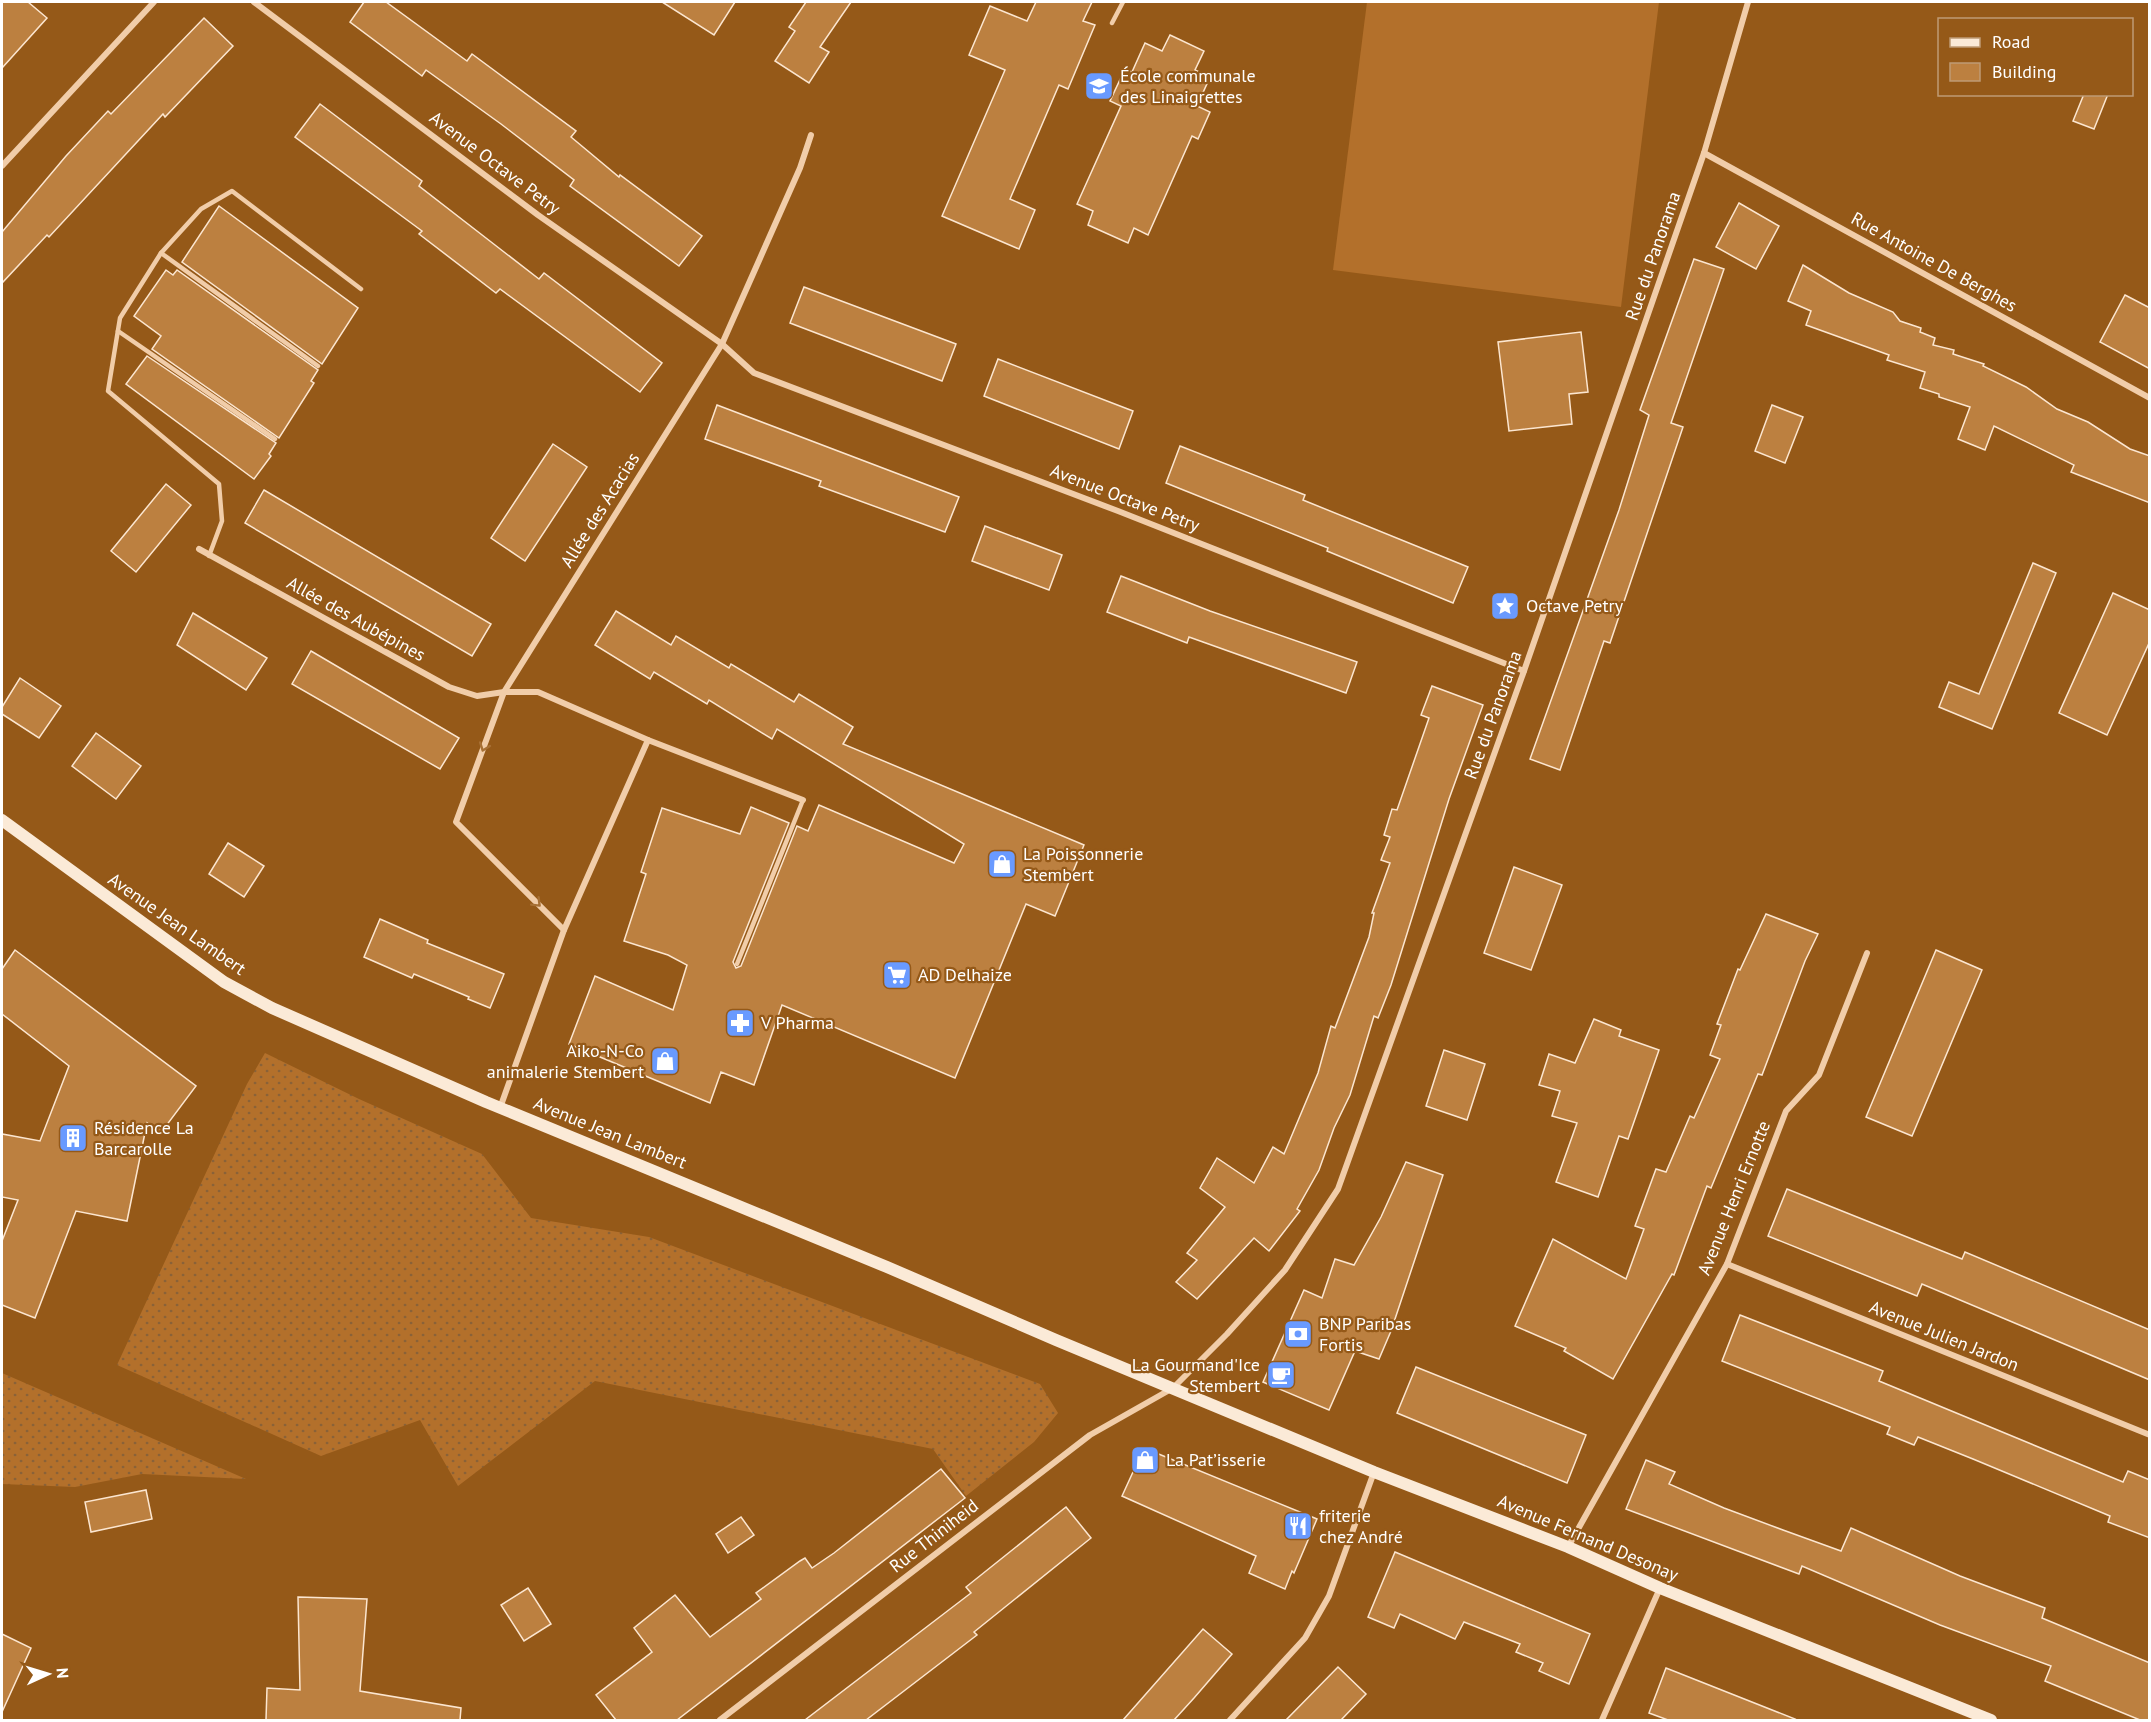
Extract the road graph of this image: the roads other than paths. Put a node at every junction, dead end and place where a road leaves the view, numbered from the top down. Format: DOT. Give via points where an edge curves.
graph roads {
  1 [pos="154,2"];
  2 [pos="254,2"];
  3 [pos="1123,2"];
  4 [pos="1748,2"];
  5 [pos="1112,23"];
  6 [pos="811,135"];
  7 [pos="1704,153"];
  8 [pos="2,166"];
  9 [pos="161,253"];
  10 [pos="361,289"];
  11 [pos="118,331"];
  12 [pos="722,345"];
  13 [pos="318,366"];
  14 [pos="2150,398"];
  15 [pos="275,439"];
  16 [pos="198,549"];
  17 [pos="209,556"];
  18 [pos="1524,671"];
  19 [pos="504,692"];
  20 [pos="648,740"];
  21 [pos="803,800"];
  22 [pos="2,820"];
  23 [pos="564,930"];
  24 [pos="1867,953"];
  25 [pos="737,964"];
  26 [pos="500,1108"];
  27 [pos="1727,1264"];
  28 [pos="1173,1388"];
  29 [pos="2150,1435"];
  30 [pos="1374,1472"];
  31 [pos="1568,1547"];
  32 [pos="1660,1588"];
  33 [pos="720,1720"];
  34 [pos="1230,1720"];
  35 [pos="1602,1720"];
  36 [pos="1991,1720"];
  1 -- 8 [label="street"];
  2 -- 12 [label="street, Avenue Octave Petry" via="538,215"];
  3 -- 5 [label="lane"];
  4 -- 7 [label="street, Rue du Panorama"];
  6 -- 12 [label="street"];
  7 -- 14 [label="street, Rue Antoine De Berghes"];
  7 -- 18 [label="street, Rue du Panorama"];
  9 -- 10 [label="lane" via="201,209 232,191"];
  9 -- 11 [label="lane" via="120,318"];
  9 -- 13 [label="lane"];
  11 -- 15 [label="lane"];
  11 -- 17 [label="lane" via="108,391 219,484 222,521"];
  12 -- 18 [label="street, Avenue Octave Petry" via="754,373"];
  12 -- 19 [label="street, Allée des Acacias"];
  16 -- 17 [label="street, Allée des Aubépines"];
  17 -- 19 [label="street, Allée des Aubépines" via="449,687 477,696"];
  18 -- 28 [label="street, Rue du Panorama" via="1338,1189 1285,1270"];
  19 -- 20 [label="street" via="538,692"];
  19 -- 23 [label="street, Allée des Acacias, one-way" via="456,822"];
  20 -- 21 [label="street"];
  20 -- 23 [label="street"];
  21 -- 25 [label="lane"];
  22 -- 26 [label="main road, Avenue Jean Lambert" via="224,982 272,1008"];
  23 -- 26 [label="street"];
  24 -- 27 [label="street, Avenue Henri Ernotte" via="1819,1075 1786,1111"];
  26 -- 28 [label="main road, Avenue Jean Lambert"];
  27 -- 29 [label="street, Avenue Julien Jardon"];
  27 -- 31 [label="street, Avenue Henri Ernotte"];
  28 -- 30 [label="main road, Avenue Fernand Desonay"];
  28 -- 33 [label="street, Rue Thiniheid" via="1089,1435"];
  30 -- 31 [label="main road, Avenue Fernand Desonay"];
  30 -- 34 [label="street" via="1329,1596 1305,1638"];
  31 -- 32 [label="main road, Avenue Fernand Desonay"];
  32 -- 35 [label="street"];
  32 -- 36 [label="main road, Avenue Fernand Desonay"];
}
